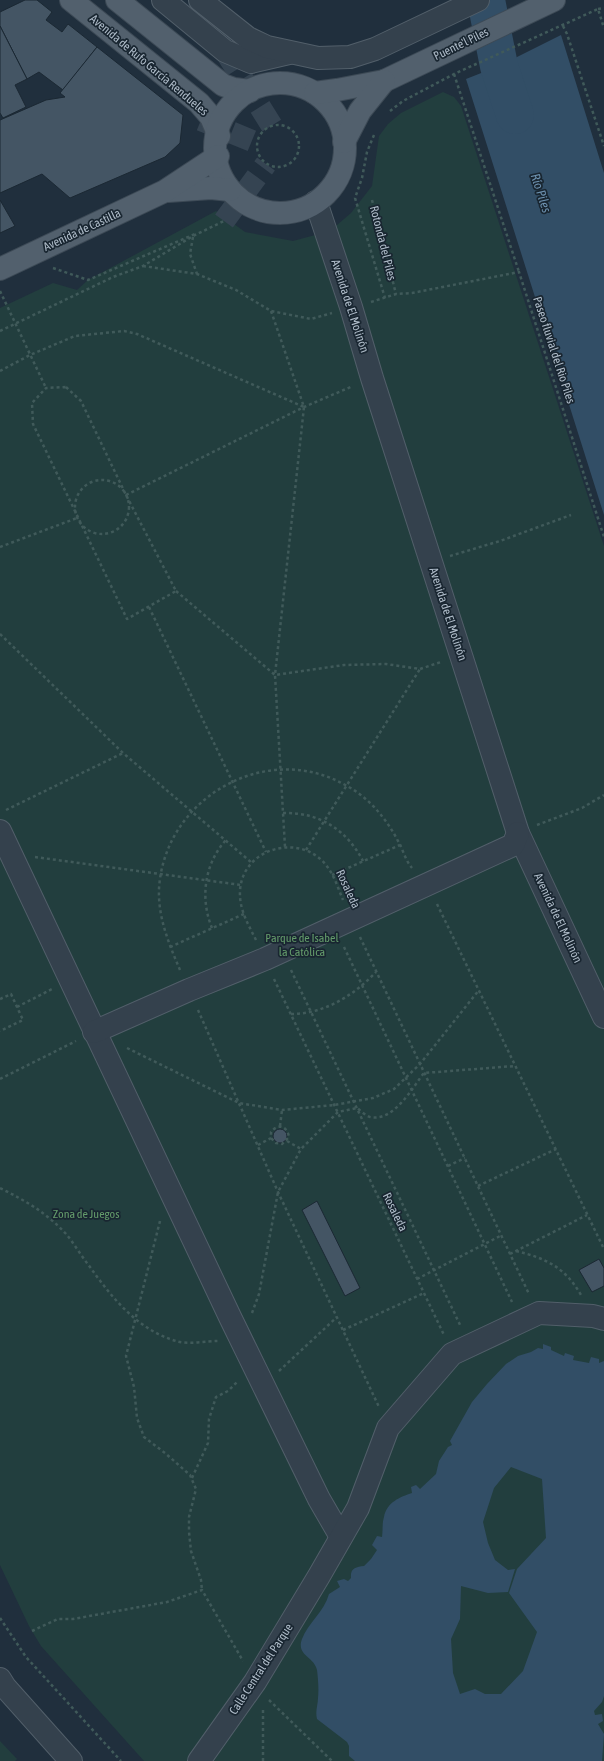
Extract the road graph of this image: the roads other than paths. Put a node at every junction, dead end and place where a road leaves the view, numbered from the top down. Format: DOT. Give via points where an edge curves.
graph roads {
  1 [pos="71,0"];
  2 [pos="117,0"];
  3 [pos="163,0"];
  4 [pos="200,0"];
  5 [pos="478,0"];
  6 [pos="546,4"];
  7 [pos="290,53"];
  8 [pos="386,80"];
  9 [pos="250,91"];
  10 [pos="315,92"];
  11 [pos="344,142"];
  12 [pos="218,146"];
  13 [pos="230,190"];
  14 [pos="165,191"];
  15 [pos="316,202"];
  16 [pos="0,268"];
  17 [pos="0,831"];
  18 [pos="518,833"];
  19 [pos="604,1017"];
  20 [pos="94,1032"];
  21 [pos="599,1318"];
  22 [pos="341,1537"];
  23 [pos="0,1679"];
  24 [pos="71,1761"];
  25 [pos="199,1761"];
  1 -- 12 [label="main road, Avenida de Rufo García Rendueles" via="199,104 212,117"];
  2 -- 9 [label="main road" via="223,85"];
  3 -- 7 [label="street" via="224,51 251,62"];
  4 -- 7 [label="street" via="248,38"];
  5 -- 7 [label="street" via="375,49 350,57 318,58"];
  6 -- 8 [label="main road, Puente'l Piles"];
  8 -- 10 [label="main road, Puente'l Piles"];
  8 -- 11 [label="main road, Puente'l Piles" via="360,111"];
  9 -- 10 [label="main road" via="272,84 295,84"];
  9 -- 12 [label="main road" via="235,100 227,110 221,122"];
  10 -- 11 [label="main road" via="334,110"];
  11 -- 15 [label="main road" via="342,170 330,192"];
  12 -- 13 [label="main road" via="220,172"];
  12 -- 14 [label="main road, Avenida de Castilla"];
  13 -- 14 [label="main road, Avenida de Castilla" via="210,188"];
  13 -- 15 [label="main road" via="247,206 281,214 307,209"];
  14 -- 16 [label="main road, Avenida de Castilla"];
  15 -- 18 [label="street, Avenida de El Molinón"];
  17 -- 20 [label="street"];
  18 -- 19 [label="street, Avenida de El Molinón"];
  18 -- 20 [label="street" via="513,845 274,955"];
  20 -- 22 [label="street" via="241,1339"];
  21 -- 22 [label="street, Calle Central del Parque" via="530,1317 461,1350 388,1428 358,1508"];
  22 -- 25 [label="street, Calle Central del Parque" via="259,1688"];
  23 -- 24 [label="street"];
}
